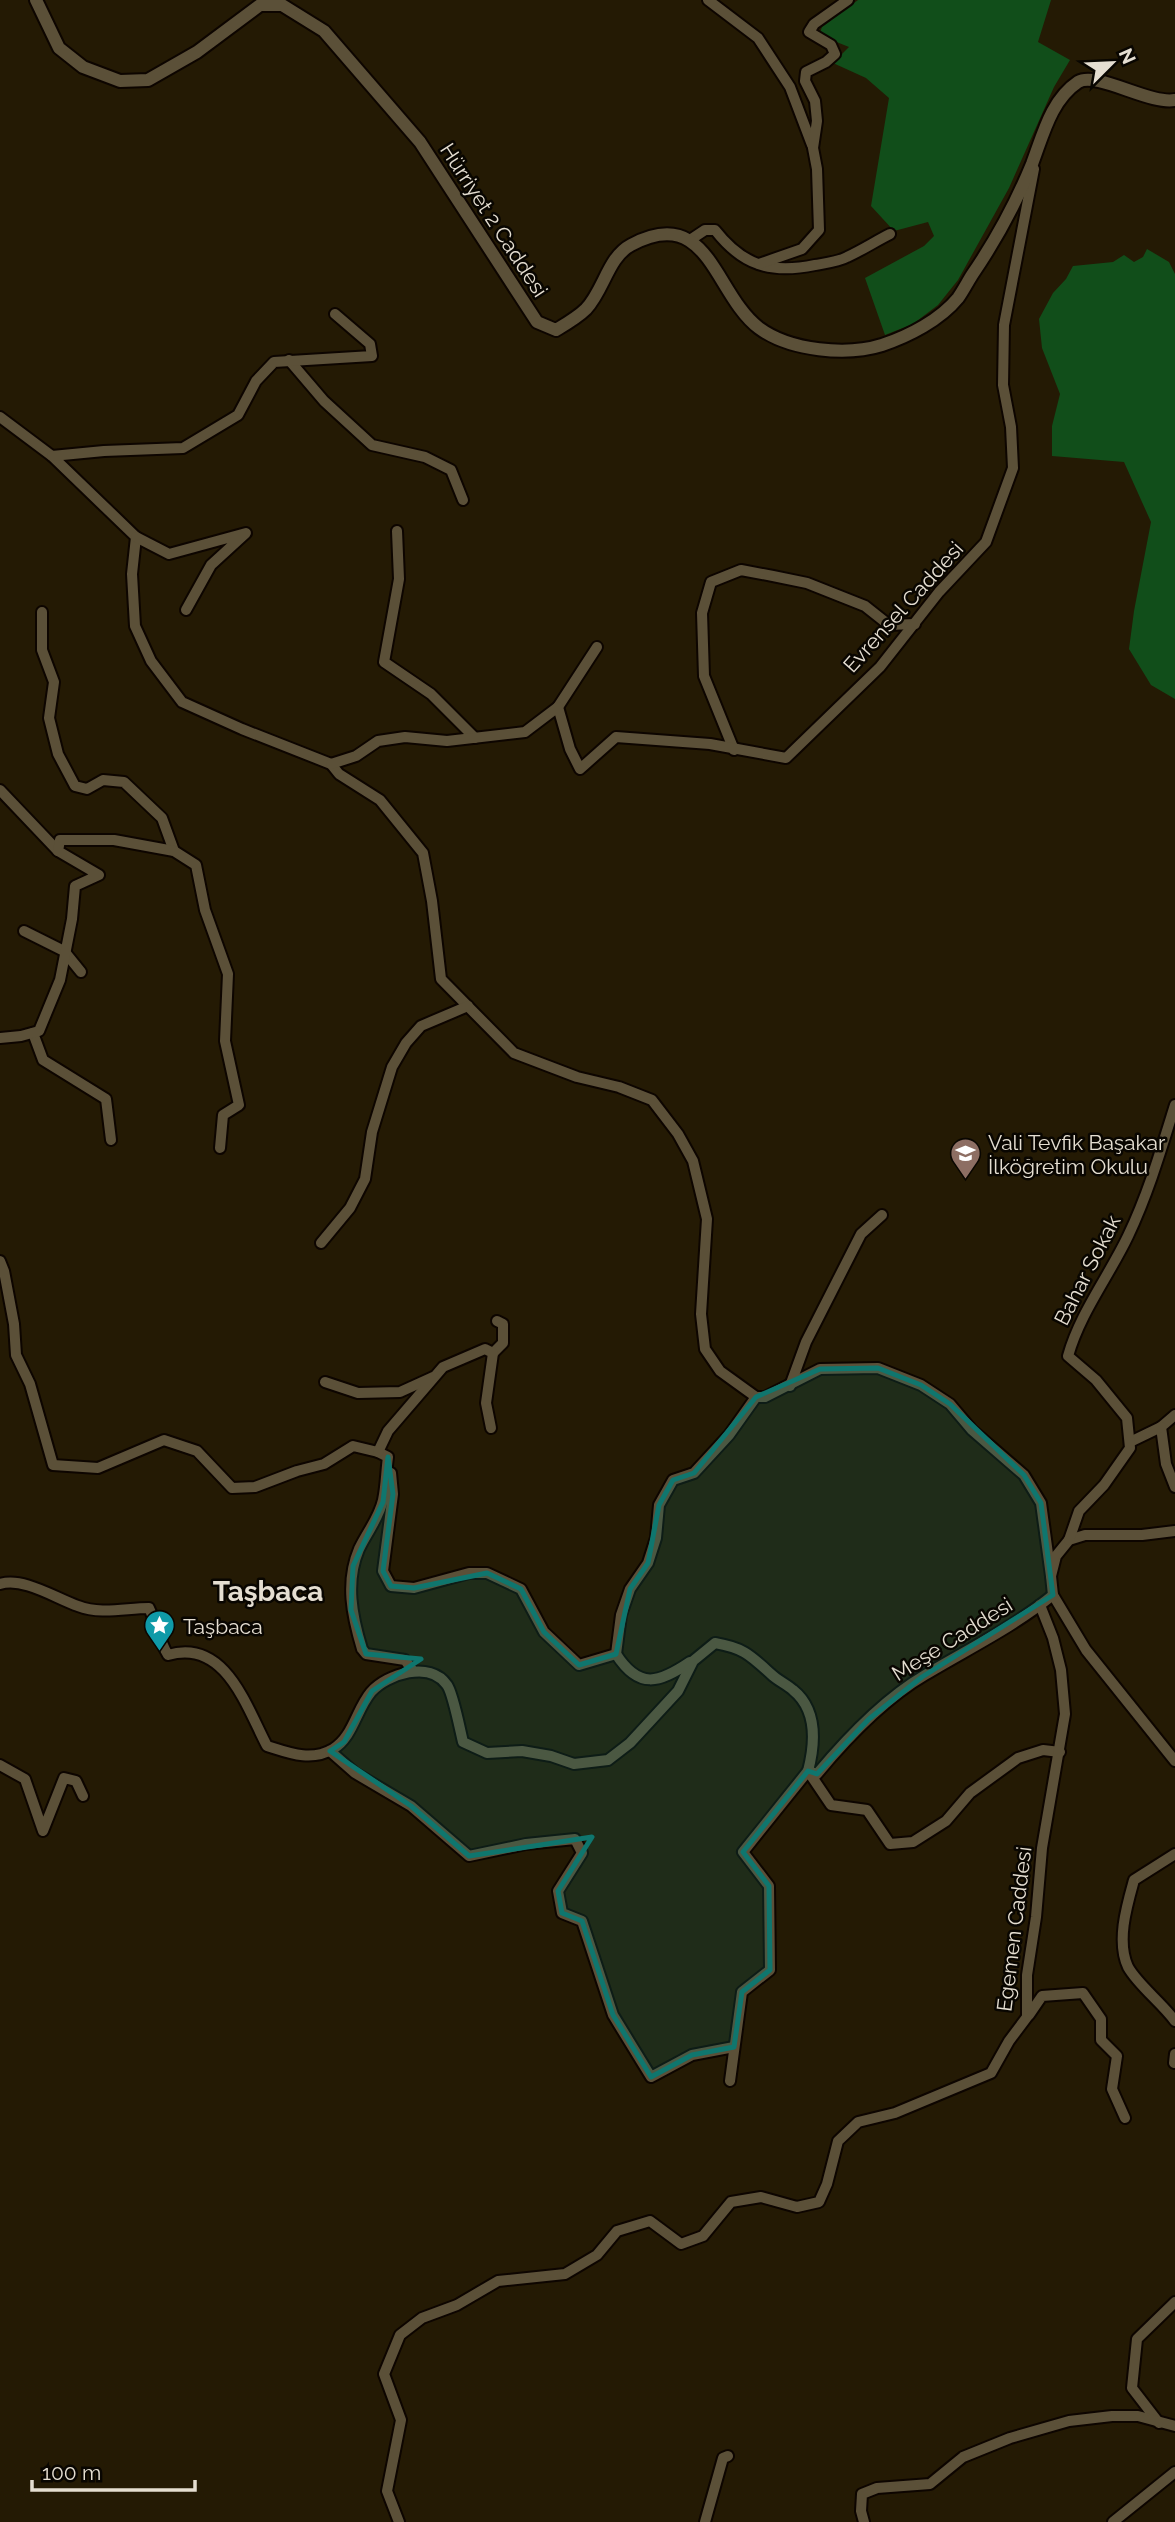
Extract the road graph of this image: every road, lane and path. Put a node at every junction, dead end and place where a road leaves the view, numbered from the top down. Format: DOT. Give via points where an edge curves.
graph roads {
  1 [pos="36,0"];
  2 [pos="708,0"];
  3 [pos="848,0"];
  4 [pos="1175,100"];
  5 [pos="1038,147"];
  6 [pos="813,148"];
  7 [pos="890,233"];
  8 [pos="690,240"];
  9 [pos="759,264"];
  10 [pos="335,314"];
  11 [pos="289,360"];
  12 [pos="0,417"];
  13 [pos="52,456"];
  14 [pos="463,499"];
  15 [pos="397,531"];
  16 [pos="136,537"];
  17 [pos="186,610"];
  18 [pos="42,612"];
  19 [pos="915,624"];
  20 [pos="597,647"];
  21 [pos="558,707"];
  22 [pos="475,738"];
  23 [pos="734,750"];
  24 [pos="331,764"];
  25 [pos="0,790"];
  26 [pos="58,851"];
  27 [pos="174,851"];
  28 [pos="24,931"];
  29 [pos="64,951"];
  30 [pos="81,972"];
  31 [pos="468,1006"];
  32 [pos="33,1033"];
  33 [pos="0,1038"];
  34 [pos="1175,1105"];
  35 [pos="111,1140"];
  36 [pos="220,1148"];
  37 [pos="882,1214"];
  38 [pos="321,1243"];
  39 [pos="0,1261"];
  40 [pos="496,1321"];
  41 [pos="493,1353"];
  42 [pos="436,1376"];
  43 [pos="325,1382"];
  44 [pos="790,1385"];
  45 [pos="756,1397"];
  46 [pos="1175,1415"];
  47 [pos="1161,1427"];
  48 [pos="491,1428"];
  49 [pos="1130,1442"];
  50 [pos="383,1455"];
  51 [pos="1175,1487"];
  52 [pos="1175,1531"];
  53 [pos="1069,1540"];
  54 [pos="1051,1576"];
  55 [pos="0,1584"];
  56 [pos="1053,1595"];
  57 [pos="1040,1605"];
  58 [pos="616,1654"];
  59 [pos="693,1661"];
  60 [pos="413,1671"];
  61 [pos="330,1751"];
  62 [pos="1060,1752"];
  63 [pos="1175,1760"];
  64 [pos="0,1765"];
  65 [pos="808,1771"];
  66 [pos="83,1796"];
  67 [pos="1175,1854"];
  68 [pos="1027,2017"];
  69 [pos="1175,2021"];
  70 [pos="734,2047"];
  71 [pos="730,2081"];
  72 [pos="1125,2118"];
  73 [pos="1175,2302"];
  74 [pos="1159,2423"];
  75 [pos="1175,2426"];
  76 [pos="728,2456"];
  77 [pos="1175,2472"];
  78 [pos="398,2522"];
  79 [pos="705,2522"];
  80 [pos="864,2522"];
  81 [pos="1113,2522"];
  1 -- 8 [label="street, Hürriyet 2 Caddesi" via="59,48 83,67 120,81 148,80 197,52 260,5 282,5 324,31 420,142 537,322 556,330 587,308 618,255 630,245 672,234"];
  2 -- 6 [label="street" via="758,38 790,87"];
  3 -- 6 [label="street" via="809,32 831,45 835,54 806,72 817,121"];
  4 -- 5 [label="street" via="1080,81 1056,105"];
  5 -- 8 [label="street" via="1018,199 958,298 932,321 884,344 839,351 800,345 760,329 702,249"];
  5 -- 19 [label="street, Evrensel Caddesi" via="1004,325 1003,385 1013,468 986,542"];
  6 -- 9 [label="street" via="820,230 802,249"];
  7 -- 9 [label="street" via="845,258 796,269"];
  8 -- 9 [label="street" via="705,230 715,230 738,254"];
  10 -- 11 [label="street" via="370,344 372,356"];
  11 -- 13 [label="street" via="274,362 256,381 238,415 183,449"];
  11 -- 14 [label="street" via="324,401 372,445 425,457 451,470"];
  12 -- 13 [label="street"];
  13 -- 16 [label="street"];
  15 -- 22 [label="street" via="399,579 384,662 431,694"];
  16 -- 17 [label="street" via="169,554 246,533 211,565"];
  16 -- 24 [label="street" via="132,574 135,626 151,661 182,702"];
  18 -- 27 [label="street" via="42,650 54,682 49,719 58,754 75,786 87,789 103,780 124,782 162,818"];
  19 -- 23 [label="street, Evrensel Caddesi" via="880,667 786,758"];
  19 -- 23 [label="street" via="889,625 865,606 784,578 741,570 710,582 702,613 704,676"];
  20 -- 21 [label="street"];
  21 -- 22 [label="street" via="525,732"];
  21 -- 23 [label="street, Evrensel Caddesi" via="580,769 616,737"];
  22 -- 24 [label="street" via="378,741 356,756"];
  24 -- 31 [label="street" via="380,800 424,853 441,979"];
  25 -- 26 [label="street"];
  26 -- 27 [label="street" via="60,840 114,840"];
  26 -- 29 [label="street" via="99,875 75,886"];
  27 -- 36 [label="street" via="196,866 205,910 228,974 225,1041 239,1105 223,1115"];
  28 -- 29 [label="street"];
  29 -- 30 [label="street"];
  29 -- 32 [label="street" via="60,980 39,1031"];
  31 -- 38 [label="street" via="421,1026 406,1043 392,1067 372,1132 365,1179 350,1208"];
  31 -- 45 [label="street" via="514,1053 652,1100 678,1134 693,1161 707,1219 701,1314 705,1349 720,1371"];
  32 -- 33 [label="street"];
  32 -- 35 [label="street" via="43,1060 106,1098"];
  34 -- 49 [label="street, Bahar Sokak" via="1128,1236 1074,1334 1068,1356 1096,1380 1127,1418"];
  37 -- 44 [label="street" via="861,1234 806,1342"];
  39 -- 50 [label="street" via="16,1355 30,1384 53,1465 98,1468 164,1440 197,1451 232,1488 255,1487 324,1464 353,1446"];
  40 -- 41 [label="street" via="503,1324 503,1343"];
  41 -- 42 [label="street" via="485,1349 443,1367"];
  41 -- 48 [label="street" via="486,1403"];
  42 -- 43 [label="street" via="400,1392 358,1393"];
  42 -- 50 [label="street" via="388,1431"];
  44 -- 45 [label="street"];
  44 -- 54 [label="street" via="820,1369 878,1368 921,1385 950,1404 972,1430 1024,1475 1041,1503"];
  45 -- 58 [label="street" via="694,1473 673,1480 659,1505 656,1538 621,1615"];
  46 -- 47 [label="street"];
  47 -- 49 [label="street"];
  47 -- 51 [label="street" via="1166,1464"];
  49 -- 53 [label="street" via="1104,1485 1079,1511"];
  50 -- 58 [label="street" via="393,1494 383,1571 391,1586 414,1588 469,1573 487,1573 521,1589 544,1632 579,1665"];
  50 -- 60 [label="street" via="383,1502 353,1566 351,1610 366,1654 405,1660"];
  52 -- 53 [label="street" via="1085,1535"];
  53 -- 54 [label="street" via="1056,1556"];
  54 -- 56 [label="street"];
  55 -- 61 [label="street" via="9,1581 80,1607 106,1611 149,1608 168,1654 181,1651 206,1657 226,1670 267,1746 304,1758"];
  56 -- 57 [label="street, Meşe Caddesi"];
  56 -- 63 [label="street" via="1086,1650"];
  57 -- 62 [label="street, Egemen Caddesi" via="1061,1670 1065,1714"];
  57 -- 65 [label="street, Meşe Caddesi" via="989,1640 922,1676 869,1719 817,1774"];
  58 -- 59 [label="street" via="627,1671 649,1681 669,1676"];
  59 -- 60 [label="street" via="678,1691 630,1743 608,1760 574,1763 522,1751 487,1753 463,1742 447,1685 431,1674"];
  59 -- 65 [label="street" via="715,1643 729,1645 751,1654 795,1692 810,1714 814,1734"];
  60 -- 61 [label="street" via="372,1691 344,1742"];
  61 -- 70 [label="street" via="355,1773 411,1806 469,1856 575,1839 582,1853 558,1891 562,1913 582,1921 613,2014 651,2077 692,2055"];
  62 -- 65 [label="street" via="1043,1750 1018,1758 970,1793 946,1821 913,1842 890,1844 867,1810 831,1805"];
  62 -- 68 [label="street, Egemen Caddesi" via="1042,1848 1027,1975"];
  64 -- 66 [label="street" via="25,1779 43,1831 64,1778 76,1782"];
  65 -- 70 [label="street" via="743,1852 769,1886 769,1970 742,1992"];
  67 -- 69 [label="street" via="1134,1880 1124,1916 1128,1966"];
  68 -- 72 [label="street" via="1042,1996 1083,1993 1101,2020 1101,2039 1117,2056 1112,2089"];
  68 -- 78 [label="street, Egemen Caddesi" via="990,2073 895,2113 858,2122 838,2141 819,2202 797,2207 761,2197 732,2202 703,2236 681,2244 650,2221 617,2231 597,2255 565,2274 498,2281 457,2305 422,2318 400,2335 384,2374 401,2420 387,2491"];
  70 -- 71 [label="street"];
  73 -- 74 [label="street" via="1137,2339 1132,2388"];
  74 -- 75 [label="street"];
  74 -- 80 [label="street" via="1138,2416 1112,2416 1069,2421 1010,2438 963,2457 930,2484 877,2488 862,2494"];
  76 -- 79 [label="street" via="723,2458"];
  77 -- 81 [label="street"];
}
